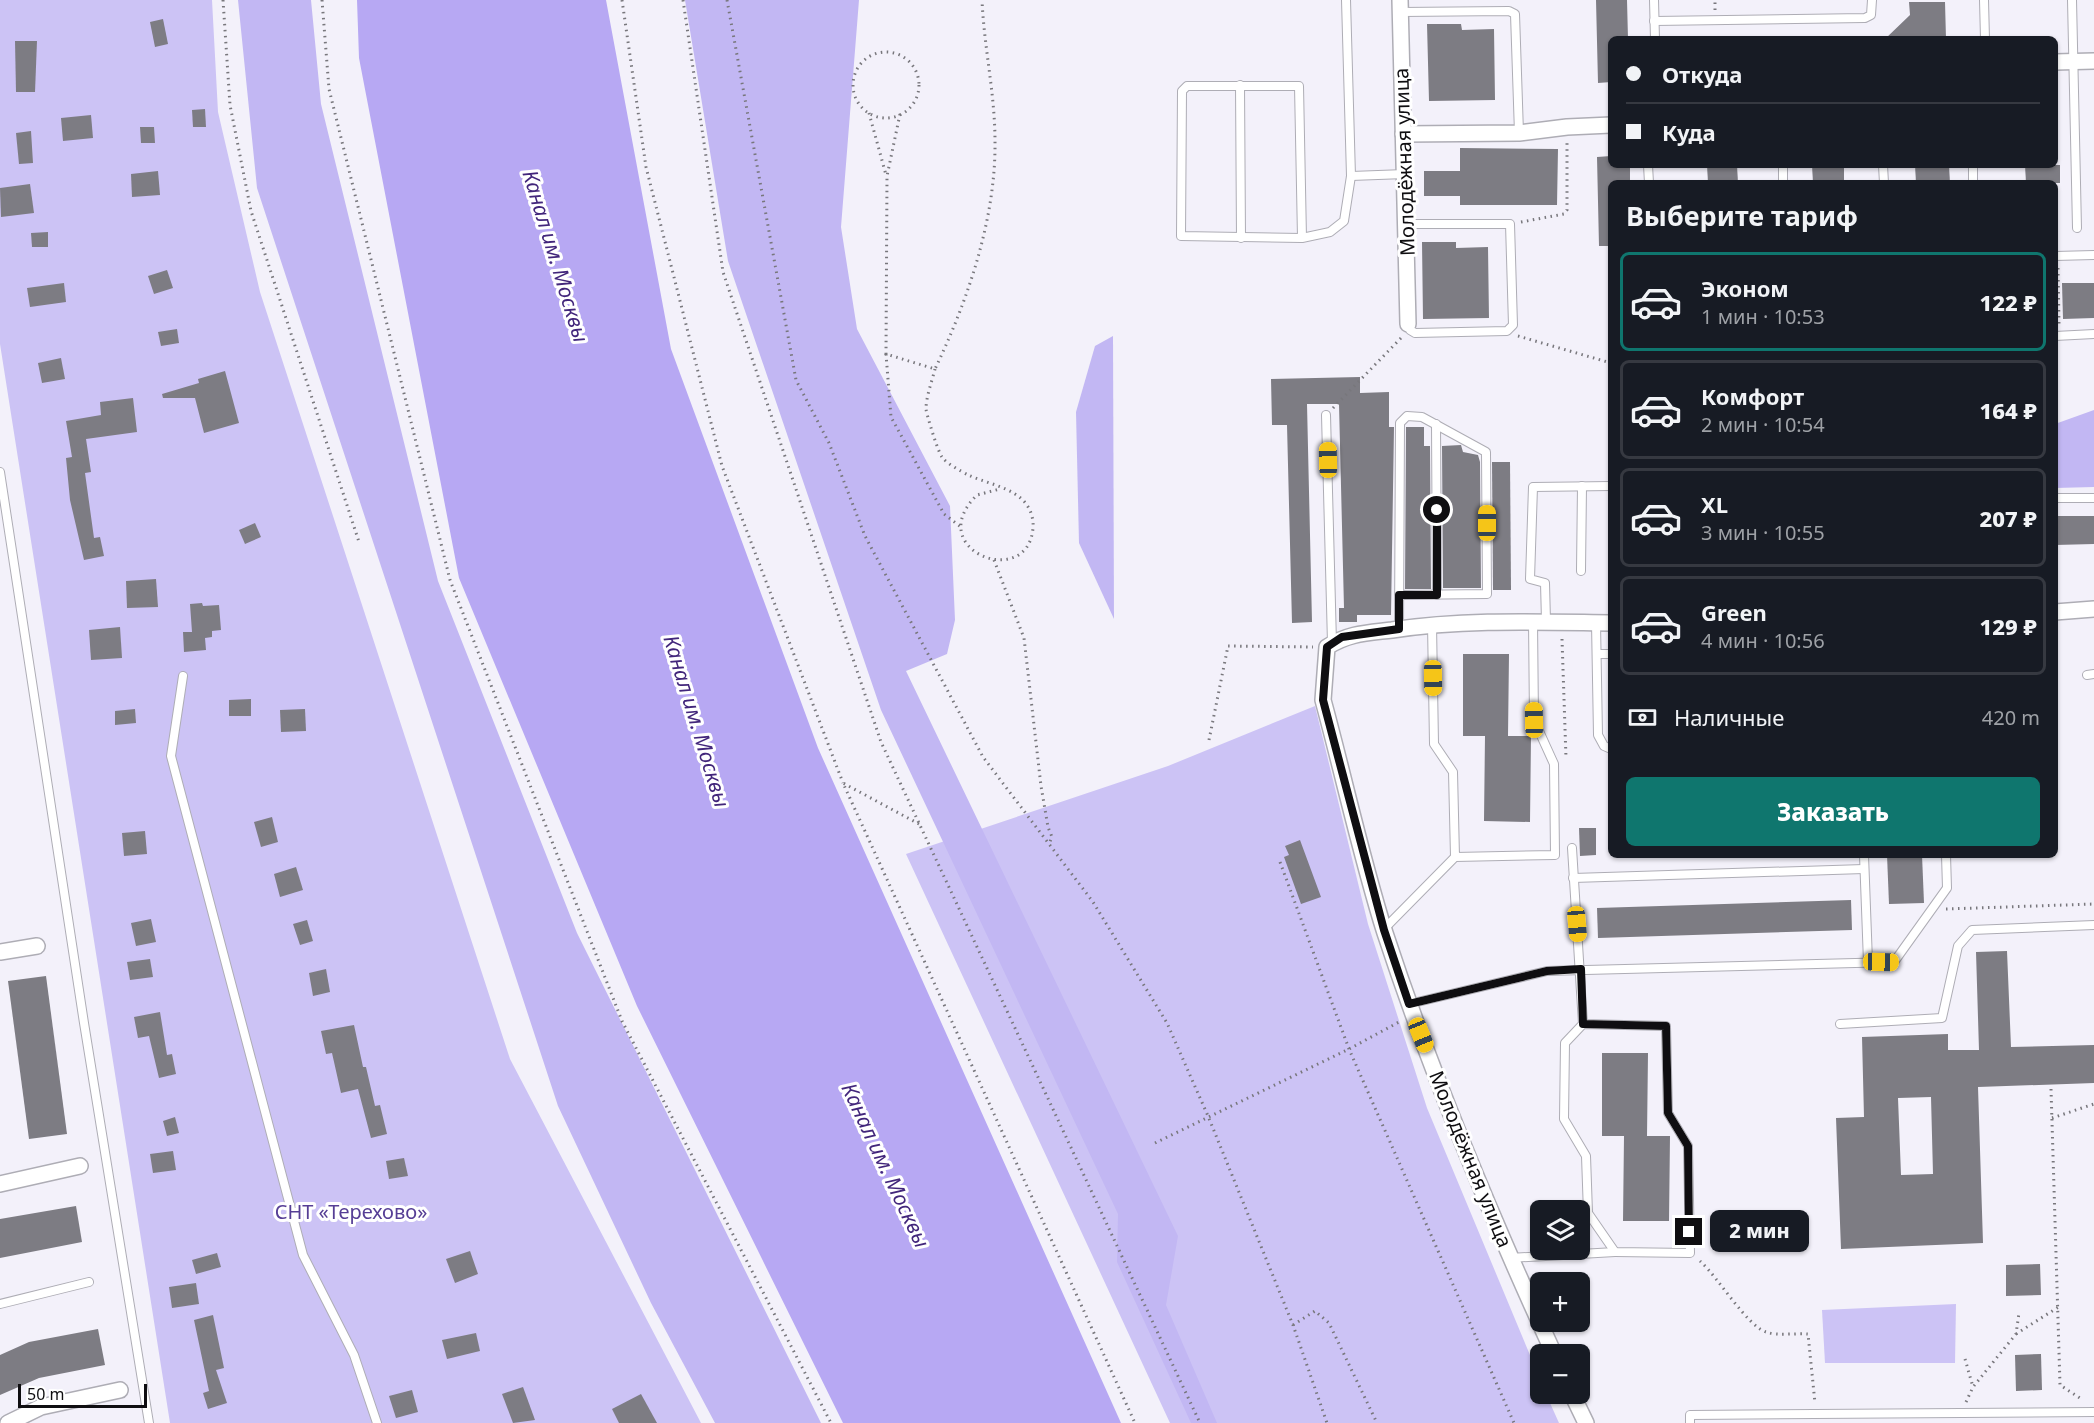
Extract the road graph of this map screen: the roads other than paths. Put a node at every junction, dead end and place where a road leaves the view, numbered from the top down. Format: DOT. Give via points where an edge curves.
graph roads {
  1 [pos="1346,0"];
  2 [pos="1654,0"];
  3 [pos="1872,0"];
  4 [pos="1984,0"];
  5 [pos="2072,0"];
  6 [pos="1401,6"];
  7 [pos="1654,21"];
  8 [pos="1655,36"];
  9 [pos="1985,36"];
  10 [pos="2058,62"];
  11 [pos="2073,62"];
  12 [pos="2094,62"];
  13 [pos="1240,86"];
  14 [pos="1608,125"];
  15 [pos="1520,133"];
  16 [pos="1403,134"];
  17 [pos="1405,174"];
  18 [pos="1351,176"];
  19 [pos="1407,224"];
  20 [pos="2077,228"];
  21 [pos="1240,238"];
  22 [pos="1302,238"];
  23 [pos="2094,255"];
  24 [pos="2058,256"];
  25 [pos="1409,327"];
  26 [pos="2094,334"];
  27 [pos="2058,336"];
  28 [pos="1326,415"];
  29 [pos="1436,424"];
  30 [pos="0,472"];
  31 [pos="1582,486"];
  32 [pos="1608,486"];
  33 [pos="2058,498"];
  34 [pos="2094,498"];
  35 [pos="1581,571"];
  36 [pos="1399,595"];
  37 [pos="1437,595"];
  38 [pos="2094,609"];
  39 [pos="2058,612"];
  40 [pos="1547,621"];
  41 [pos="1603,623"];
  42 [pos="1432,624"];
  43 [pos="1399,629"];
  44 [pos="1330,645"];
  45 [pos="1597,654"];
  46 [pos="1608,654"];
  47 [pos="183,676"];
  48 [pos="1608,748"];
  49 [pos="1572,848"];
  50 [pos="1455,857"];
  51 [pos="1864,858"];
  52 [pos="1946,858"];
  53 [pos="1864,869"];
  54 [pos="1573,878"];
  55 [pos="2094,925"];
  56 [pos="1384,930"];
  57 [pos="37,946"];
  58 [pos="0,952"];
  59 [pos="1868,962"];
  60 [pos="1581,969"];
  61 [pos="1407,1011"];
  62 [pos="1583,1024"];
  63 [pos="1840,1024"];
  64 [pos="80,1166"];
  65 [pos="0,1184"];
  66 [pos="1615,1252"];
  67 [pos="1510,1258"];
  68 [pos="89,1282"];
  69 [pos="0,1304"];
  70 [pos="1549,1344"];
  71 [pos="120,1390"];
  72 [pos="1577,1404"];
  73 [pos="2094,1412"];
  74 [pos="8,1423"];
  75 [pos="149,1423"];
  76 [pos="377,1423"];
  77 [pos="1586,1423"];
  78 [pos="1690,1423"];
  1 -- 18 [label="lane"];
  2 -- 7 [label="lane"];
  3 -- 7 [label="lane" via="1871,15 1865,18"];
  4 -- 9 [label="lane"];
  5 -- 11 [label="lane"];
  6 -- 15 [label="lane" via="1515,14"];
  6 -- 16 [label="street, Молодёжная улица"];
  7 -- 8 [label="lane"];
  10 -- 11 [label="street"];
  11 -- 12 [label="street"];
  11 -- 20 [label="lane"];
  13 -- 21 [label="lane"];
  13 -- 21 [label="lane" via="1187,86 1182,91 1180,232 1185,238"];
  13 -- 22 [label="lane" via="1299,86"];
  14 -- 15 [label="street"];
  15 -- 16 [label="street"];
  16 -- 17 [label="street, Молодёжная улица"];
  17 -- 18 [label="lane"];
  17 -- 19 [label="street, Молодёжная улица"];
  18 -- 22 [label="lane" via="1344,221 1330,232"];
  19 -- 25 [label="street, Молодёжная улица"];
  19 -- 25 [label="lane" via="1510,224 1513,325 1507,331 1415,333"];
  21 -- 22 [label="lane"];
  23 -- 24 [label="lane"];
  26 -- 27 [label="lane"];
  28 -- 44 [label="lane"];
  29 -- 36 [label="lane" via="1422,417 1407,416 1400,423"];
  29 -- 37 [label="lane"];
  29 -- 37 [label="lane" via="1486,452 1487,594"];
  30 -- 75 [label="lane"];
  31 -- 32 [label="lane"];
  31 -- 35 [label="lane"];
  31 -- 40 [label="lane" via="1537,485 1532,490 1530,579 1545,583"];
  33 -- 34 [label="lane"];
  36 -- 37 [label="lane"];
  36 -- 43 [label="lane"];
  38 -- 39 [label="street"];
  40 -- 41 [label="street"];
  40 -- 42 [label="street"];
  40 -- 50 [label="lane" via="1534,720 1554,764 1555,855"];
  41 -- 45 [label="lane"];
  42 -- 43 [label="street"];
  42 -- 50 [label="lane" via="1434,744 1453,772"];
  43 -- 44 [label="street" via="1342,637"];
  44 -- 56 [label="street, Молодёжная улица" via="1323,700"];
  45 -- 46 [label="lane"];
  45 -- 48 [label="lane" via="1598,735"];
  47 -- 76 [label="lane" via="171,756 303,1255 354,1355"];
  49 -- 54 [label="lane"];
  50 -- 56 [label="lane"];
  51 -- 53 [label="lane"];
  52 -- 59 [label="lane" via="1947,888 1894,962"];
  53 -- 54 [label="lane"];
  53 -- 59 [label="lane"];
  54 -- 60 [label="lane"];
  55 -- 63 [label="lane" via="1972,930 1958,946 1942,1018"];
  56 -- 61 [label="street, Молодёжная улица"];
  57 -- 58 [label="street"];
  59 -- 60 [label="lane"];
  60 -- 61 [label="lane" via="1547,971"];
  60 -- 62 [label="lane"];
  61 -- 67 [label="street, Молодёжная улица"];
  62 -- 66 [label="lane" via="1565,1043 1564,1119 1586,1156 1588,1213"];
  62 -- 66 [label="lane" via="1666,1026 1668,1113 1688,1146 1690,1253"];
  64 -- 65 [label="street"];
  66 -- 67 [label="lane"];
  67 -- 70 [label="street, Молодёжная улица"];
  68 -- 69 [label="lane"];
  71 -- 74 [label="street" via="41,1407"];
  72 -- 77 [label="street"];
  73 -- 78 [label="lane" via="1690,1415"];
}
